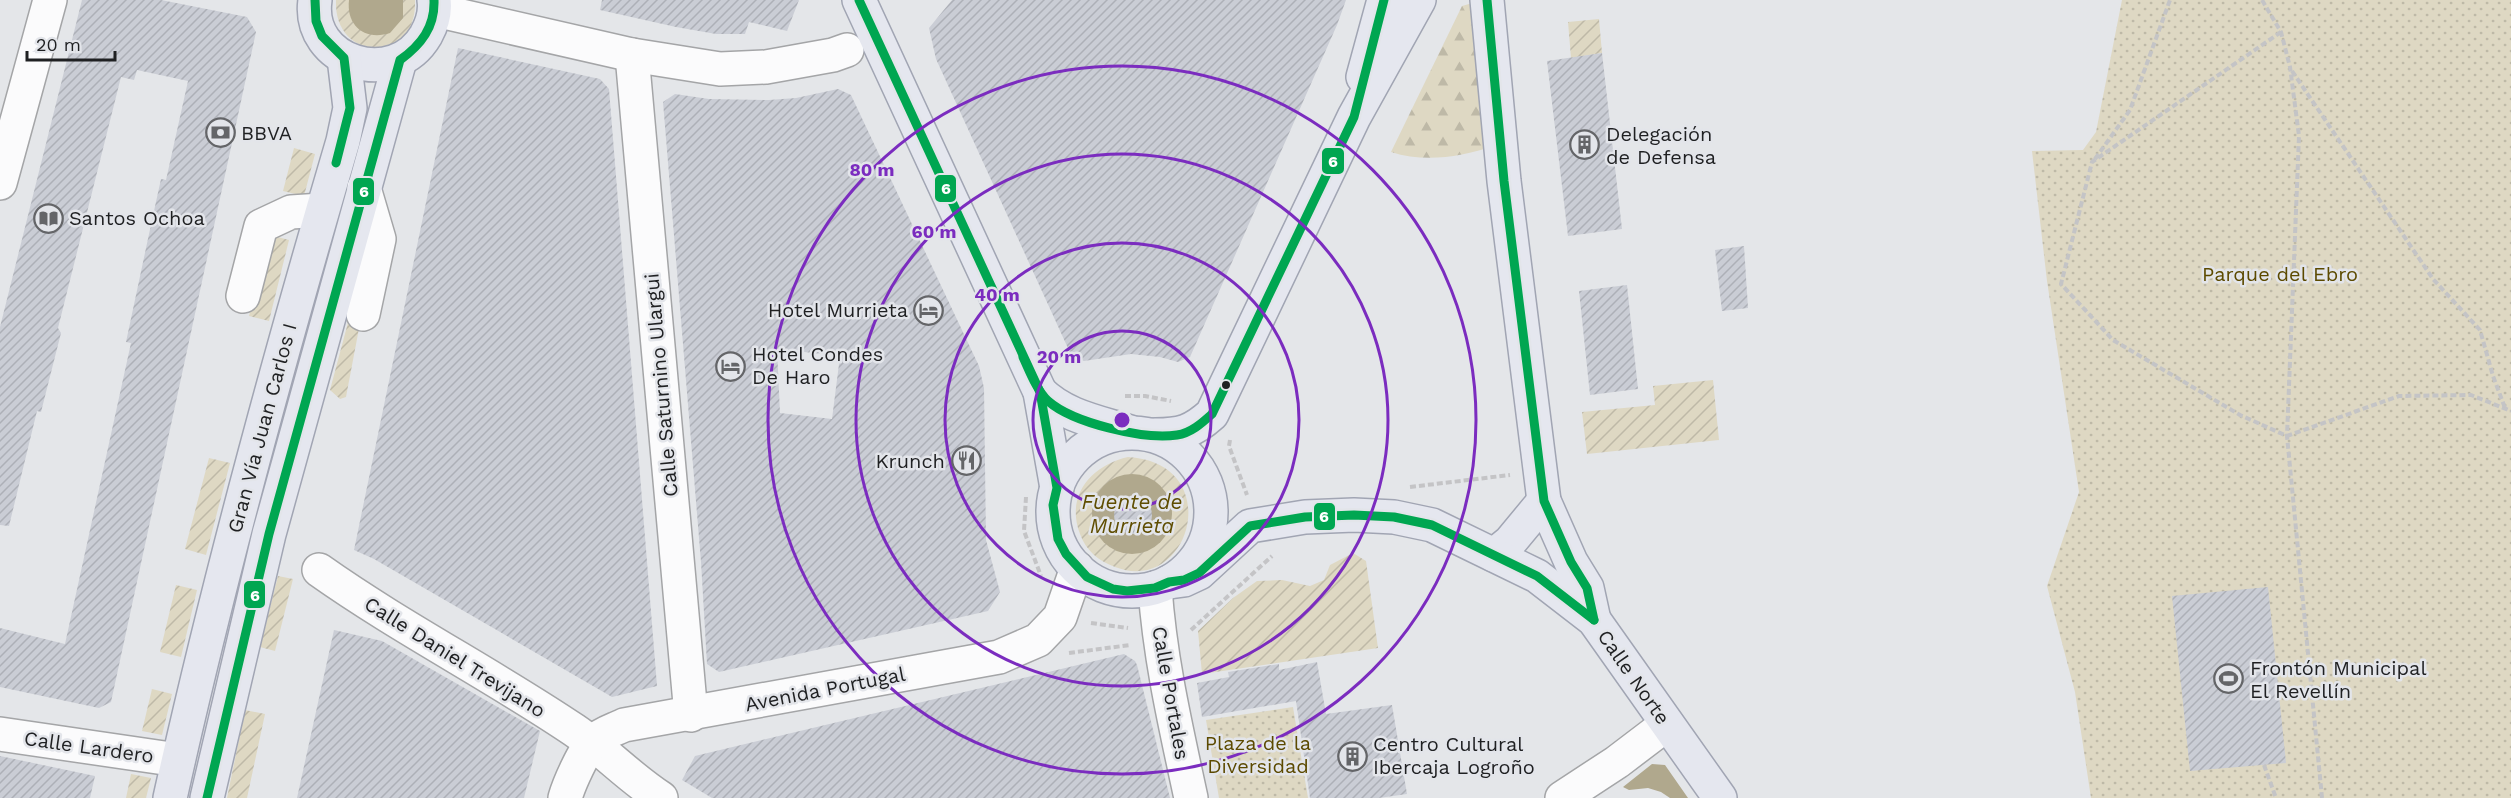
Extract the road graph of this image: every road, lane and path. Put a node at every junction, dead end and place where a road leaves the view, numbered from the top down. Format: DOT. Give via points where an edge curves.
graph roads {
  1 [pos="50,0"];
  2 [pos="315,0"];
  3 [pos="859,0"];
  4 [pos="1419,0"];
  5 [pos="1487,0"];
  6 [pos="2170,0"];
  7 [pos="2262,0"];
  8 [pos="435,5"];
  9 [pos="1381,9"];
  10 [pos="2281,32"];
  11 [pos="847,50"];
  12 [pos="632,55"];
  13 [pos="344,58"];
  14 [pos="400,60"];
  15 [pos="2290,68"];
  16 [pos="1354,117"];
  17 [pos="2092,162"];
  18 [pos="0,183"];
  19 [pos="364,188"];
  20 [pos="322,210"];
  21 [pos="243,296"];
  22 [pos="363,314"];
  23 [pos="1040,392"];
  24 [pos="1123,396"];
  25 [pos="2506,409"];
  26 [pos="2511,411"];
  27 [pos="1212,414"];
  28 [pos="1142,434"];
  29 [pos="2287,436"];
  30 [pos="1042,489"];
  31 [pos="1544,501"];
  32 [pos="1250,526"];
  33 [pos="1279,554"];
  34 [pos="1494,555"];
  35 [pos="1077,568"];
  36 [pos="319,570"];
  37 [pos="1162,585"];
  38 [pos="1060,617"];
  39 [pos="1594,620"];
  40 [pos="1159,636"];
  41 [pos="1062,654"];
  42 [pos="691,715"];
  43 [pos="1667,724"];
  44 [pos="0,734"];
  45 [pos="592,743"];
  46 [pos="178,760"];
  47 [pos="2264,765"];
  48 [pos="170,798"];
  49 [pos="207,798"];
  50 [pos="565,798"];
  51 [pos="661,798"];
  52 [pos="1191,798"];
  53 [pos="1562,798"];
  54 [pos="1720,798"];
  55 [pos="2276,798"];
  56 [pos="2322,798"];
  1 -- 18 [label="street"];
  2 -- 13 [label="main road" via="316,21 322,36"];
  3 -- 23 [label="main road"];
  4 -- 16 [label="main road"];
  5 -- 31 [label="main road" via="1504,181"];
  6 -- 17 [label="path" via="2130,111"];
  7 -- 10 [label="path"];
  8 -- 12 [label="street"];
  8 -- 14 [label="main road" via="430,29 422,42"];
  9 -- 16 [label="main road"];
  10 -- 15 [label="path"];
  10 -- 17 [label="path"];
  11 -- 12 [label="street" via="766,67 720,69"];
  12 -- 42 [label="street, Calle Saturnino Ulargui"];
  13 -- 14 [label="main road" via="372,66"];
  13 -- 20 [label="main road, Gran Vía Juan Carlos I" via="350,108"];
  14 -- 19 [label="main road, Gran Vía Juan Carlos I"];
  15 -- 25 [label="path" via="2433,279 2480,330"];
  15 -- 29 [label="path" via="2299,136"];
  16 -- 27 [label="main road"];
  17 -- 29 [label="path" via="2061,284 2113,340 2240,415"];
  19 -- 22 [label="street" via="379,238"];
  19 -- 49 [label="main road, Gran Vía Juan Carlos I" via="268,534"];
  20 -- 21 [label="street" via="291,212 261,226"];
  20 -- 46 [label="main road, Gran Vía Juan Carlos I" via="265,410"];
  23 -- 28 [label="main road" via="1053,405 1079,417"];
  23 -- 30 [label="main road"];
  24 -- 27 [label="path" via="1145,396"];
  25 -- 26 [label="path"];
  25 -- 29 [label="path" via="2471,395 2399,396"];
  27 -- 28 [label="main road" via="1196,428 1176,435"];
  27 -- 32 [label="path" via="1233,430 1229,446 1252,507"];
  28 -- 30 [label="main road" via="1107,437 1085,448"];
  28 -- 37 [label="main road" via="1172,443 1187,454 1207,484 1212,508 1210,530 1202,551 1187,569"];
  29 -- 56 [label="path"];
  30 -- 35 [label="main road" via="1053,504 1058,539"];
  30 -- 38 [label="path" via="1024,531"];
  31 -- 34 [label="main road"];
  31 -- 39 [label="main road" via="1587,588"];
  32 -- 34 [label="main road, Calle Norte" via="1305,517 1394,517 1432,525"];
  32 -- 37 [label="main road" via="1199,573"];
  33 -- 40 [label="path" via="1270,556 1192,630 1178,639"];
  34 -- 39 [label="main road, Calle Norte" via="1537,576"];
  35 -- 37 [label="main road" via="1093,581 1113,589 1127,591"];
  35 -- 38 [label="street, Avenida Portugal"];
  36 -- 45 [label="street, Calle Daniel Trevijano"];
  37 -- 40 [label="street, Calle Portales"];
  38 -- 40 [label="path"];
  38 -- 42 [label="street, Avenida Portugal" via="1038,640 999,657"];
  39 -- 43 [label="main road, Calle Norte"];
  40 -- 41 [label="path"];
  40 -- 52 [label="street, Calle Portales"];
  42 -- 45 [label="street, Avenida Portugal" via="624,725"];
  43 -- 53 [label="street"];
  43 -- 54 [label="main road, Calle Norte"];
  44 -- 46 [label="street, Calle Lardero"];
  45 -- 50 [label="street"];
  45 -- 51 [label="street, Calle Daniel Trevijano"];
  46 -- 48 [label="main road, Gran Vía Juan Carlos I"];
  47 -- 55 [label="path"];
}
